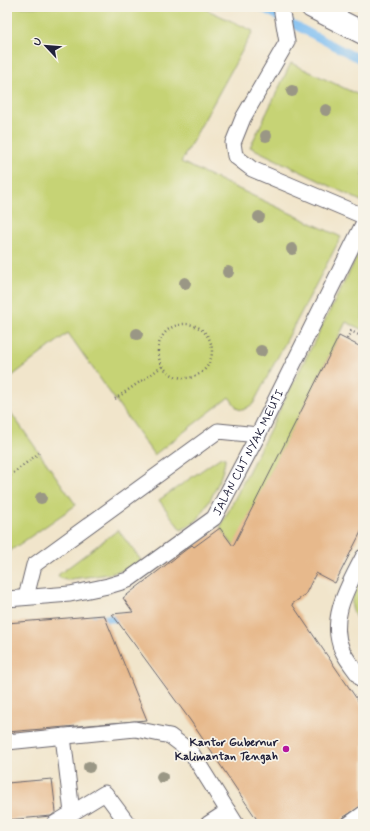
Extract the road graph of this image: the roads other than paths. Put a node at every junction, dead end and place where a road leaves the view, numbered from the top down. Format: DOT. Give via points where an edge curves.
graph roads {
  1 [pos="281,7"];
  2 [pos="312,7"];
  3 [pos="363,33"];
  4 [pos="363,216"];
  5 [pos="363,224"];
  6 [pos="258,435"];
  7 [pos="363,557"];
  8 [pos="26,597"];
  9 [pos="7,599"];
  10 [pos="363,681"];
  11 [pos="63,736"];
  12 [pos="7,742"];
  13 [pos="228,811"];
  14 [pos="72,813"];
  15 [pos="363,814"];
  16 [pos="54,824"];
  17 [pos="128,824"];
  18 [pos="208,824"];
  19 [pos="236,824"];
  20 [pos="349,824"];
  1 -- 4 [label="lane" via="287,42 243,118 233,143 235,156 252,168"];
  2 -- 3 [label="highway"];
  5 -- 6 [label="lane, JALAN CUT NYAK MEUTI"];
  6 -- 8 [label="lane" via="218,431 34,564"];
  6 -- 8 [label="lane, JALAN CUT NYAK MEUTI" via="214,518 128,580 70,594"];
  7 -- 10 [label="lane" via="345,594 336,621 342,650"];
  8 -- 9 [label="lane, JALAN CUT NYAK MEUTI"];
  11 -- 12 [label="lane"];
  11 -- 13 [label="lane" via="135,729 170,736 191,752"];
  11 -- 14 [label="lane"];
  13 -- 18 [label="lane"];
  13 -- 19 [label="lane"];
  14 -- 16 [label="lane"];
  14 -- 17 [label="lane" via="105,793"];
  15 -- 20 [label="lane"];
}
